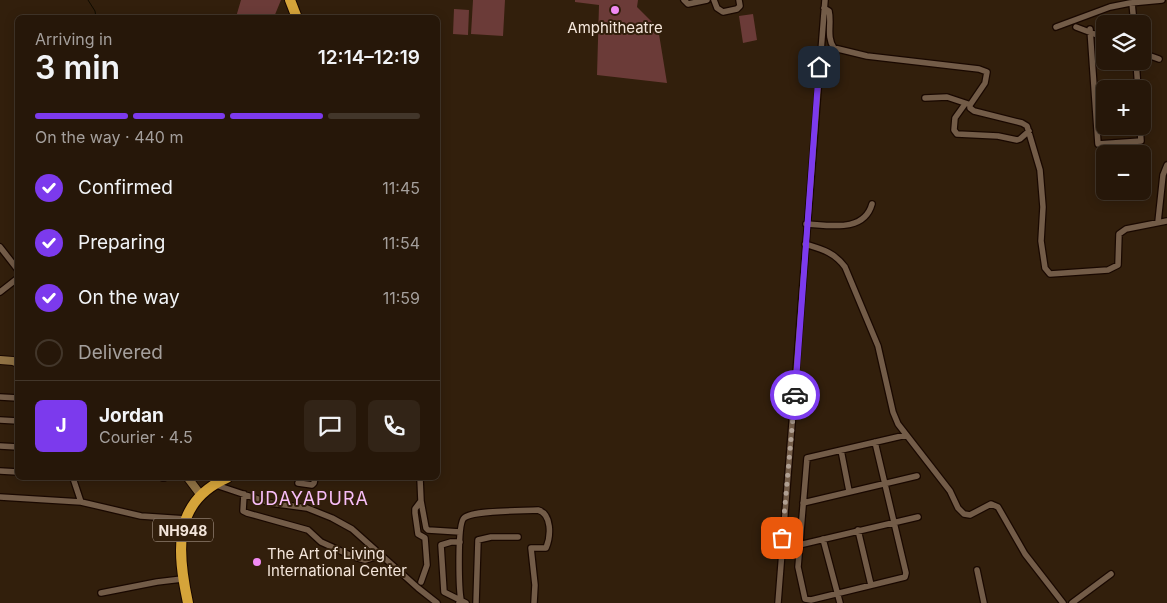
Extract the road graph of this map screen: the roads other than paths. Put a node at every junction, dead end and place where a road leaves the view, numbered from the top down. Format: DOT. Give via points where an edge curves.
graph roads {
  1 [pos="290,0"];
  2 [pos="684,0"];
  3 [pos="707,0"];
  4 [pos="714,0"];
  5 [pos="739,0"];
  6 [pos="825,0"];
  7 [pos="1162,0"];
  8 [pos="1132,3"];
  9 [pos="824,8"];
  10 [pos="296,15"];
  11 [pos="1133,15"];
  12 [pos="1056,27"];
  13 [pos="1076,27"];
  14 [pos="1090,31"];
  15 [pos="1096,34"];
  16 [pos="1151,56"];
  17 [pos="1159,59"];
  18 [pos="925,98"];
  19 [pos="967,104"];
  20 [pos="1096,116"];
  21 [pos="1029,131"];
  22 [pos="1097,135"];
  23 [pos="1141,135"];
  24 [pos="1167,165"];
  25 [pos="872,204"];
  26 [pos="1167,221"];
  27 [pos="1158,222"];
  28 [pos="806,224"];
  29 [pos="805,244"];
  30 [pos="0,247"];
  31 [pos="15,266"];
  32 [pos="15,280"];
  33 [pos="0,292"];
  34 [pos="0,360"];
  35 [pos="15,362"];
  36 [pos="0,397"];
  37 [pos="15,398"];
  38 [pos="0,420"];
  39 [pos="15,421"];
  40 [pos="906,435"];
  41 [pos="875,442"];
  42 [pos="0,446"];
  43 [pos="15,447"];
  44 [pos="841,450"];
  45 [pos="0,471"];
  46 [pos="15,472"];
  47 [pos="917,476"];
  48 [pos="74,480"];
  49 [pos="190,480"];
  50 [pos="223,480"];
  51 [pos="315,480"];
  52 [pos="420,480"];
  53 [pos="298,483"];
  54 [pos="884,483"];
  55 [pos="214,485"];
  56 [pos="849,492"];
  57 [pos="200,494"];
  58 [pos="244,494"];
  59 [pos="0,496"];
  60 [pos="81,502"];
  61 [pos="421,502"];
  62 [pos="803,503"];
  63 [pos="918,517"];
  64 [pos="186,519"];
  65 [pos="894,522"];
  66 [pos="858,530"];
  67 [pos="460,532"];
  68 [pos="518,537"];
  69 [pos="823,539"];
  70 [pos="460,542"];
  71 [pos="799,545"];
  72 [pos="378,552"];
  73 [pos="977,570"];
  74 [pos="1111,574"];
  75 [pos="182,579"];
  76 [pos="421,582"];
  77 [pos="871,585"];
  78 [pos="100,593"];
  79 [pos="839,593"];
  80 [pos="462,602"];
  81 [pos="188,603"];
  82 [pos="437,603"];
  83 [pos="476,603"];
  84 [pos="534,603"];
  85 [pos="778,603"];
  86 [pos="840,603"];
  87 [pos="984,603"];
  88 [pos="1063,603"];
  89 [pos="1072,603"];
  1 -- 10 [label="highway"];
  2 -- 3 [label="street" via="688,4"];
  4 -- 5 [label="street" via="723,12 737,9"];
  6 -- 9 [label="street"];
  7 -- 8 [label="street"];
  8 -- 11 [label="street"];
  8 -- 12 [label="street" via="1110,7"];
  9 -- 19 [label="street" via="829,11 831,19 830,43 834,48 867,56 987,72 985,83"];
  9 -- 28 [label="street"];
  13 -- 14 [label="street"];
  14 -- 15 [label="street"];
  14 -- 20 [label="street"];
  16 -- 17 [label="street"];
  18 -- 19 [label="street" via="947,97"];
  19 -- 21 [label="street" via="974,111 1022,123"];
  19 -- 21 [label="street" via="955,118 957,134 1017,140"];
  21 -- 27 [label="street" via="1040,170 1041,241 1050,274 1113,268 1119,261 1119,234 1126,229"];
  22 -- 23 [label="street" via="1098,144 1141,141"];
  24 -- 27 [label="street" via="1163,174"];
  25 -- 28 [label="street" via="866,218 856,223 837,226"];
  26 -- 27 [label="street"];
  28 -- 29 [label="street"];
  29 -- 40 [label="street" via="829,252 839,259 844,268 878,346 893,412"];
  29 -- 85 [label="street"];
  30 -- 31 [label="street"];
  32 -- 33 [label="street"];
  34 -- 35 [label="street"];
  36 -- 37 [label="street"];
  38 -- 39 [label="street"];
  40 -- 41 [label="street"];
  40 -- 88 [label="street" via="964,514 970,515 991,504 998,507 1025,554"];
  41 -- 44 [label="street"];
  41 -- 54 [label="street"];
  42 -- 43 [label="street"];
  44 -- 56 [label="street"];
  44 -- 62 [label="street" via="807,458"];
  45 -- 46 [label="street"];
  47 -- 54 [label="street"];
  48 -- 60 [label="street"];
  49 -- 57 [label="street"];
  50 -- 55 [label="highway, NH948"];
  51 -- 53 [label="street" via="312,484"];
  52 -- 61 [label="street"];
  54 -- 56 [label="street"];
  54 -- 65 [label="street"];
  55 -- 57 [label="highway, NH948"];
  55 -- 58 [label="street"];
  56 -- 62 [label="street"];
  57 -- 64 [label="highway, NH948"];
  58 -- 72 [label="street" via="270,503 306,508 332,518 352,529"];
  58 -- 72 [label="street" via="242,508 247,513 308,530 320,542 365,560 374,558"];
  59 -- 60 [label="street"];
  60 -- 64 [label="street" via="141,516"];
  61 -- 67 [label="street" via="428,530"];
  61 -- 76 [label="street" via="415,513 418,534 425,539 427,565"];
  62 -- 71 [label="street"];
  63 -- 65 [label="street"];
  64 -- 75 [label="highway, NH948" via="180,551"];
  65 -- 66 [label="street"];
  65 -- 77 [label="street" via="905,577"];
  66 -- 69 [label="street"];
  66 -- 77 [label="street"];
  67 -- 70 [label="street"];
  67 -- 84 [label="street" via="462,521 471,515 538,510 544,513 548,517 548,546 531,548"];
  68 -- 83 [label="street" via="478,540"];
  69 -- 71 [label="street"];
  69 -- 79 [label="street"];
  70 -- 80 [label="street"];
  70 -- 80 [label="street" via="441,545 440,549 444,592"];
  71 -- 79 [label="street" via="798,567 805,599"];
  72 -- 82 [label="street"];
  73 -- 87 [label="street"];
  74 -- 89 [label="street"];
  75 -- 78 [label="street"];
  75 -- 81 [label="highway, NH948"];
  77 -- 79 [label="street"];
  79 -- 86 [label="street"];
}
